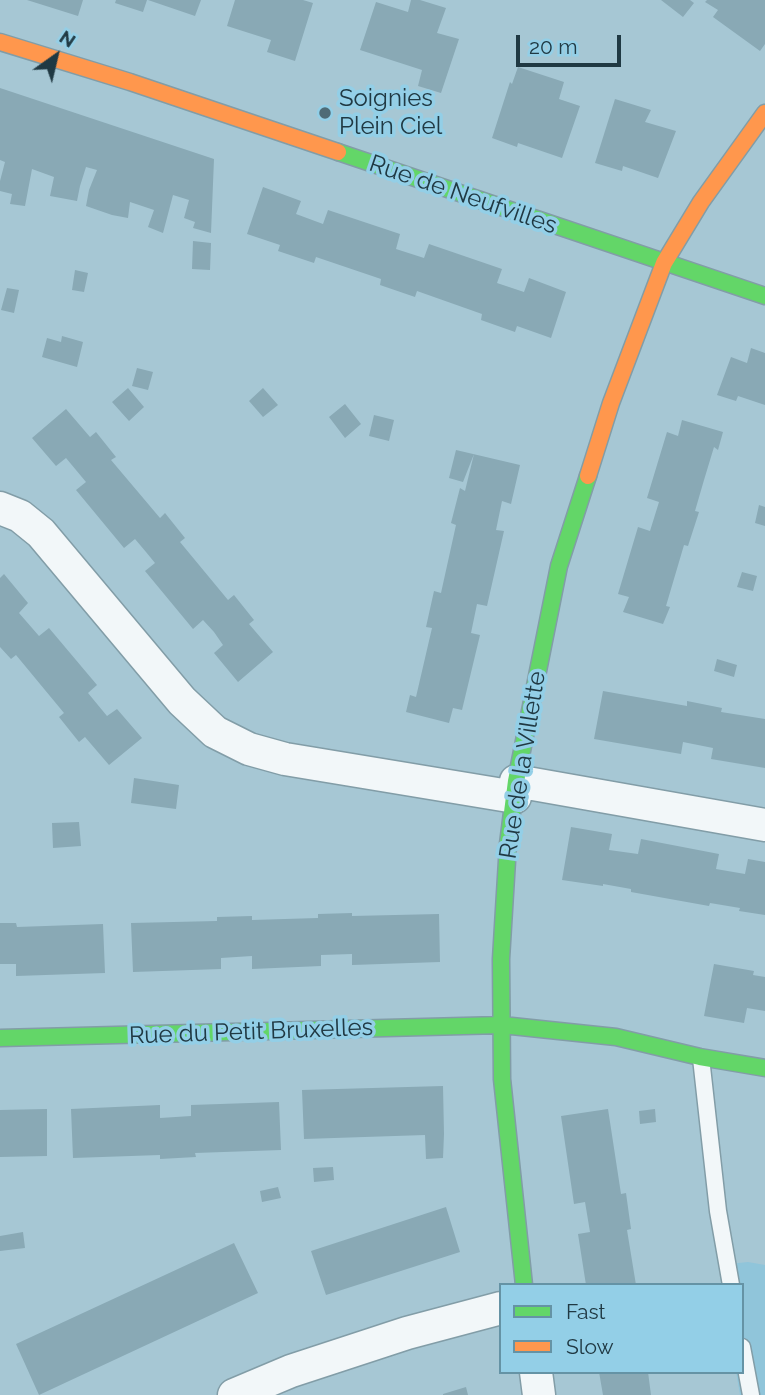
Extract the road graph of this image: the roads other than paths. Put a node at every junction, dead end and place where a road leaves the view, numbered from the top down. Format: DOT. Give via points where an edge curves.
graph roads {
  1 [pos="0,42"];
  2 [pos="765,113"];
  3 [pos="664,263"];
  4 [pos="765,296"];
  5 [pos="0,508"];
  6 [pos="516,789"];
  7 [pos="765,825"];
  8 [pos="502,1025"];
  9 [pos="0,1038"];
  10 [pos="701,1057"];
  11 [pos="765,1068"];
  12 [pos="524,1283"];
  13 [pos="731,1283"];
  14 [pos="499,1309"];
  15 [pos="744,1358"];
  16 [pos="536,1374"];
  17 [pos="234,1395"];
  18 [pos="539,1395"];
  19 [pos="751,1395"];
  1 -- 3 [label="street, Rue de Neufvilles"];
  2 -- 3 [label="street, Rue de la Villette"];
  3 -- 4 [label="street, Rue de Neufvilles"];
  3 -- 6 [label="street, Rue de la Villette" via="611,403 559,566"];
  5 -- 6 [label="street" via="20,516 41,533 182,701 215,732 285,760"];
  6 -- 7 [label="street"];
  6 -- 8 [label="street, Rue de la Villette" via="502,934"];
  8 -- 9 [label="street, Rue du Petit Bruxelles"];
  8 -- 10 [label="street, Rue du Petit Bruxelles" via="616,1037"];
  8 -- 12 [label="street, Rue de la Villette" via="502,1079"];
  10 -- 11 [label="street, Rue du Petit Bruxelles"];
  10 -- 13 [label="lane"];
  14 -- 17 [label="street" via="381,1341"];
  15 -- 19 [label="lane"];
  16 -- 18 [label="street"];
}
